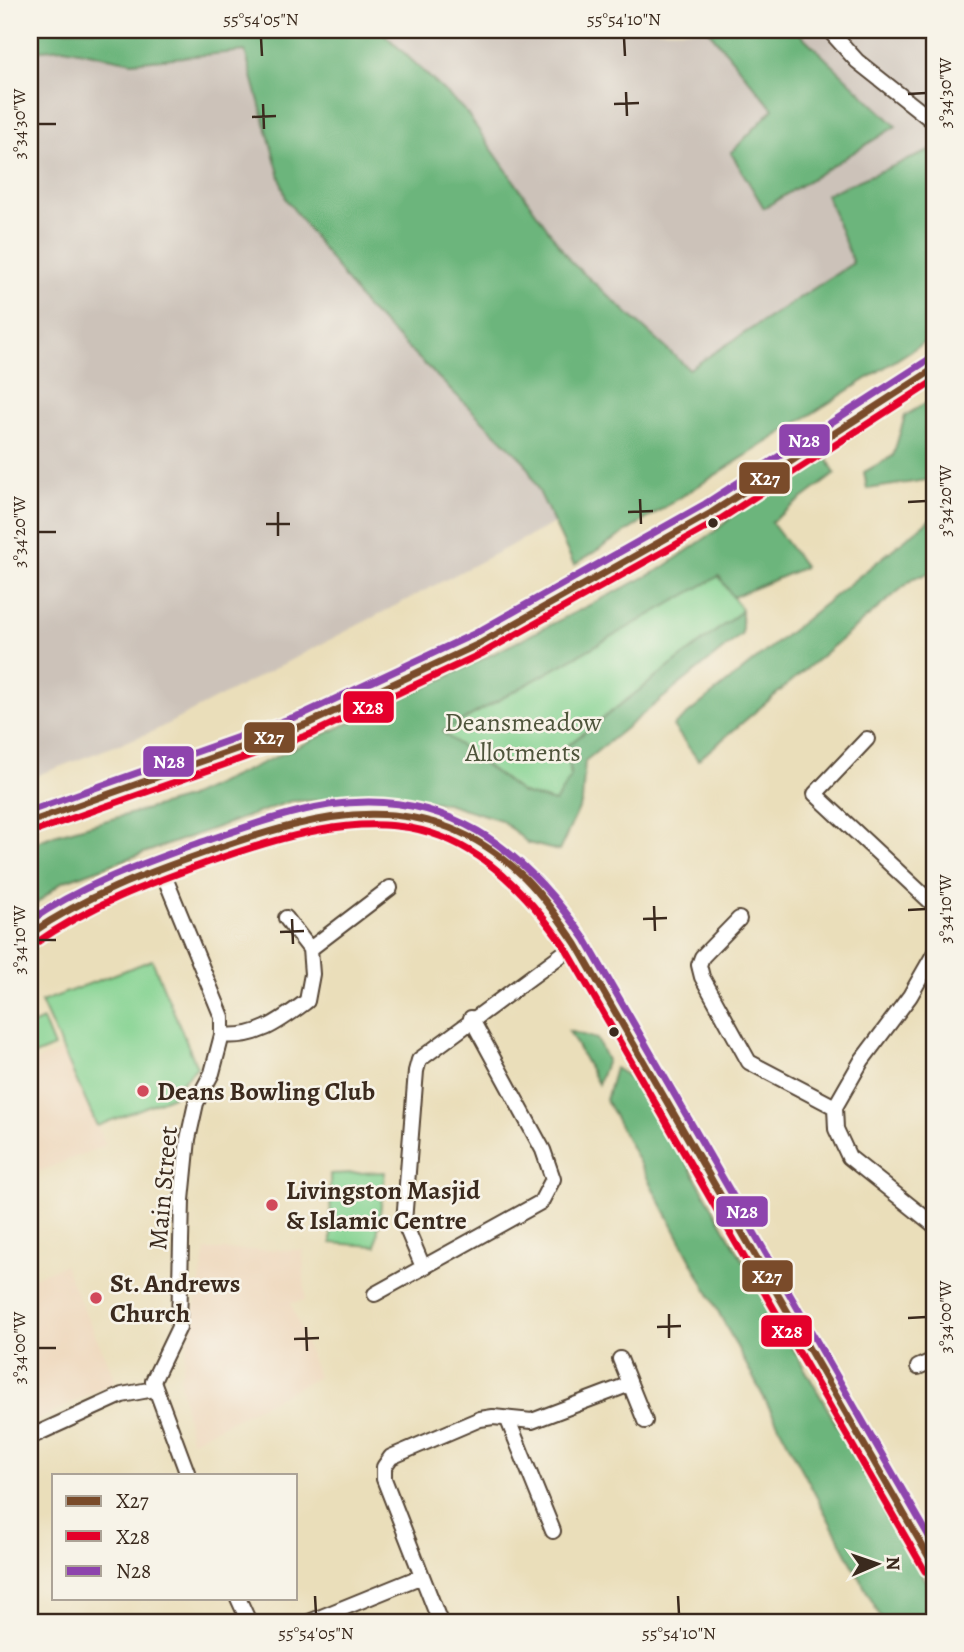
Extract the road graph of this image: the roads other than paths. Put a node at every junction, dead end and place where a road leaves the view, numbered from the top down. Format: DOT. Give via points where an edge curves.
graph roads {
  1 [pos="829,30"];
  2 [pos="934,122"];
  3 [pos="934,369"];
  4 [pos="867,739"];
  5 [pos="30,822"];
  6 [pos="161,868"];
  7 [pos="390,887"];
  8 [pos="352,900"];
  9 [pos="934,905"];
  10 [pos="360,912"];
  11 [pos="286,918"];
  12 [pos="739,919"];
  13 [pos="30,934"];
  14 [pos="576,944"];
  15 [pos="310,949"];
  16 [pos="934,954"];
  17 [pos="471,1018"];
  18 [pos="222,1035"];
  19 [pos="835,1107"];
  20 [pos="934,1225"];
  21 [pos="423,1267"];
  22 [pos="376,1294"];
  23 [pos="620,1359"];
  24 [pos="934,1360"];
  25 [pos="918,1367"];
  26 [pos="630,1384"];
  27 [pos="154,1389"];
  28 [pos="508,1420"];
  29 [pos="645,1421"];
  30 [pos="30,1437"];
  31 [pos="188,1474"];
  32 [pos="553,1531"];
  33 [pos="932,1556"];
  34 [pos="422,1576"];
  35 [pos="239,1600"];
  36 [pos="249,1622"];
  37 [pos="309,1622"];
  38 [pos="440,1622"];
  1 -- 2 [label="street" via="857,61"];
  3 -- 5 [label="street" via="566,597 441,664 316,721"];
  4 -- 9 [label="street" via="815,794"];
  6 -- 13 [label="street" via="77,903"];
  6 -- 14 [label="street" via="336,815 382,814 426,821 469,838 523,875"];
  6 -- 18 [label="street, Main Street" via="216,997"];
  7 -- 10 [label="street"];
  8 -- 10 [label="street"];
  10 -- 15 [label="street"];
  11 -- 15 [label="street"];
  12 -- 19 [label="street" via="702,957 702,977 749,1062"];
  14 -- 17 [label="street"];
  14 -- 33 [label="street"];
  15 -- 18 [label="street" via="307,1000 274,1025 241,1037"];
  16 -- 19 [label="street"];
  17 -- 21 [label="street" via="419,1060 415,1071 404,1222"];
  17 -- 21 [label="street" via="543,1150 553,1179 541,1202"];
  18 -- 27 [label="street, Main Street" via="212,1073 196,1103 188,1139 179,1327 153,1381"];
  19 -- 20 [label="street" via="836,1129 849,1157"];
  21 -- 22 [label="street"];
  23 -- 26 [label="street"];
  24 -- 25 [label="street"];
  26 -- 28 [label="street" via="532,1421"];
  26 -- 29 [label="street"];
  27 -- 30 [label="street" via="122,1395"];
  27 -- 31 [label="street"];
  28 -- 32 [label="street"];
  28 -- 34 [label="street" via="481,1419 391,1457 384,1466 383,1479"];
  34 -- 37 [label="street"];
  34 -- 38 [label="street"];
  35 -- 36 [label="street"];
}
